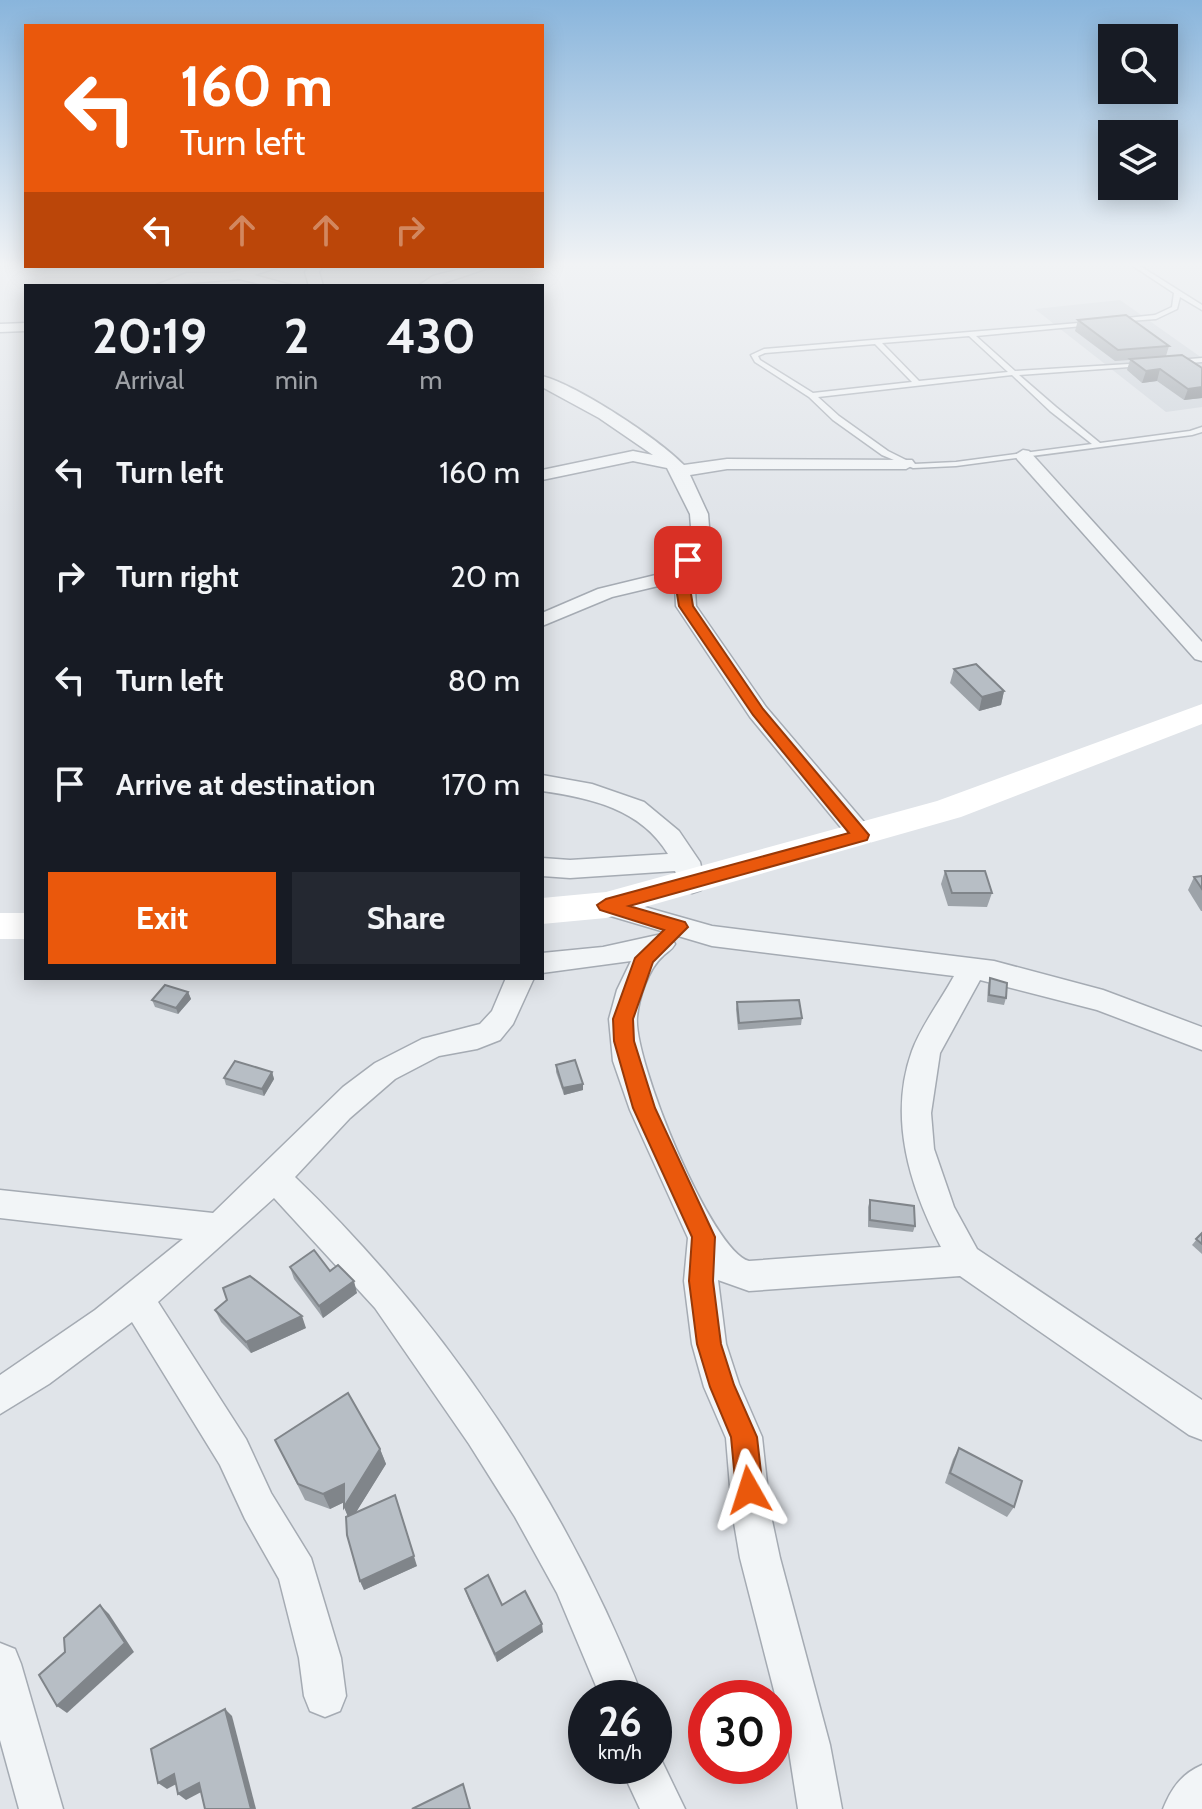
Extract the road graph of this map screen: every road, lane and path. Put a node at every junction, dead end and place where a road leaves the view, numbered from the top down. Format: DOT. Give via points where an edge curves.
graph roads {
  1 [pos="770,350"];
  2 [pos="885,350"];
  3 [pos="989,350"];
  4 [pos="1169,353"];
  5 [pos="1202,360"];
  6 [pos="1180,361"];
  7 [pos="1165,362"];
  8 [pos="1149,364"];
  9 [pos="1014,373"];
  10 [pos="544,382"];
  11 [pos="918,384"];
  12 [pos="812,395"];
  13 [pos="1202,429"];
  14 [pos="1097,444"];
  15 [pos="1023,455"];
  16 [pos="906,464"];
  17 [pos="677,467"];
  18 [pos="544,475"];
  19 [pos="684,574"];
  20 [pos="544,619"];
  21 [pos="1202,655"];
  22 [pos="1202,713"];
  23 [pos="544,783"];
  24 [pos="861,835"];
  25 [pos="544,867"];
  26 [pos="690,873"];
  27 [pos="606,905"];
  28 [pos="544,911"];
  29 [pos="0,926"];
  30 [pos="24,926"];
  31 [pos="667,936"];
  32 [pos="544,963"];
  33 [pos="972,969"];
  34 [pos="519,980"];
  35 [pos="1202,1039"];
  36 [pos="274,1177"];
  37 [pos="0,1204"];
  38 [pos="220,1228"];
  39 [pos="704,1237"];
  40 [pos="965,1260"];
  41 [pos="136,1300"];
  42 [pos="0,1396"];
  43 [pos="1202,1422"];
  44 [pos="0,1664"];
  45 [pos="616,1680"];
  46 [pos="325,1696"];
  47 [pos="651,1784"];
  48 [pos="1202,1787"];
  49 [pos="41,1809"];
  50 [pos="663,1809"];
  51 [pos="820,1809"];
  52 [pos="1185,1809"];
  1 -- 12 [label="lane" via="754,355 757,361"];
  2 -- 11 [label="lane"];
  3 -- 9 [label="lane"];
  4 -- 6 [label="lane"];
  5 -- 6 [label="lane"];
  6 -- 7 [label="lane"];
  8 -- 9 [label="lane"];
  9 -- 11 [label="lane"];
  9 -- 14 [label="lane"];
  10 -- 17 [label="street" via="605,415"];
  11 -- 12 [label="lane"];
  12 -- 16 [label="lane" via="836,418"];
  13 -- 14 [label="lane"];
  14 -- 15 [label="lane"];
  15 -- 16 [label="lane" via="924,467"];
  15 -- 21 [label="street"];
  16 -- 17 [label="street"];
  17 -- 18 [label="street" via="633,456"];
  17 -- 19 [label="street" via="700,527"];
  19 -- 20 [label="street" via="605,593"];
  19 -- 24 [label="street" via="686,606 712,645 758,712"];
  22 -- 24 [label="main road" via="949,809"];
  23 -- 26 [label="street" via="607,793 627,804 677,843"];
  24 -- 26 [label="main road"];
  25 -- 26 [label="street"];
  26 -- 27 [label="main road"];
  27 -- 28 [label="main road"];
  27 -- 31 [label="street"];
  29 -- 30 [label="main road"];
  31 -- 32 [label="street" via="603,957"];
  31 -- 33 [label="street" via="712,936"];
  31 -- 39 [label="street" via="645,958 623,1019 624,1041 644,1108"];
  33 -- 35 [label="street" via="1103,1001"];
  33 -- 40 [label="street" via="926,1052 916,1113 919,1149 939,1211"];
  34 -- 36 [label="street" via="498,1026 387,1069"];
  36 -- 38 [label="street"];
  36 -- 45 [label="street" via="350,1252 404,1316 493,1446 557,1549"];
  37 -- 38 [label="street"];
  38 -- 41 [label="street"];
  39 -- 40 [label="street" via="728,1269 749,1276"];
  39 -- 51 [label="street" via="701,1281 709,1344 744,1437 760,1558 809,1745"];
  40 -- 43 [label="street"];
  41 -- 42 [label="street"];
  41 -- 46 [label="street" via="233,1452 297,1572"];
  44 -- 49 [label="street"];
  47 -- 50 [label="street"];
  48 -- 52 [label="street"];
}
